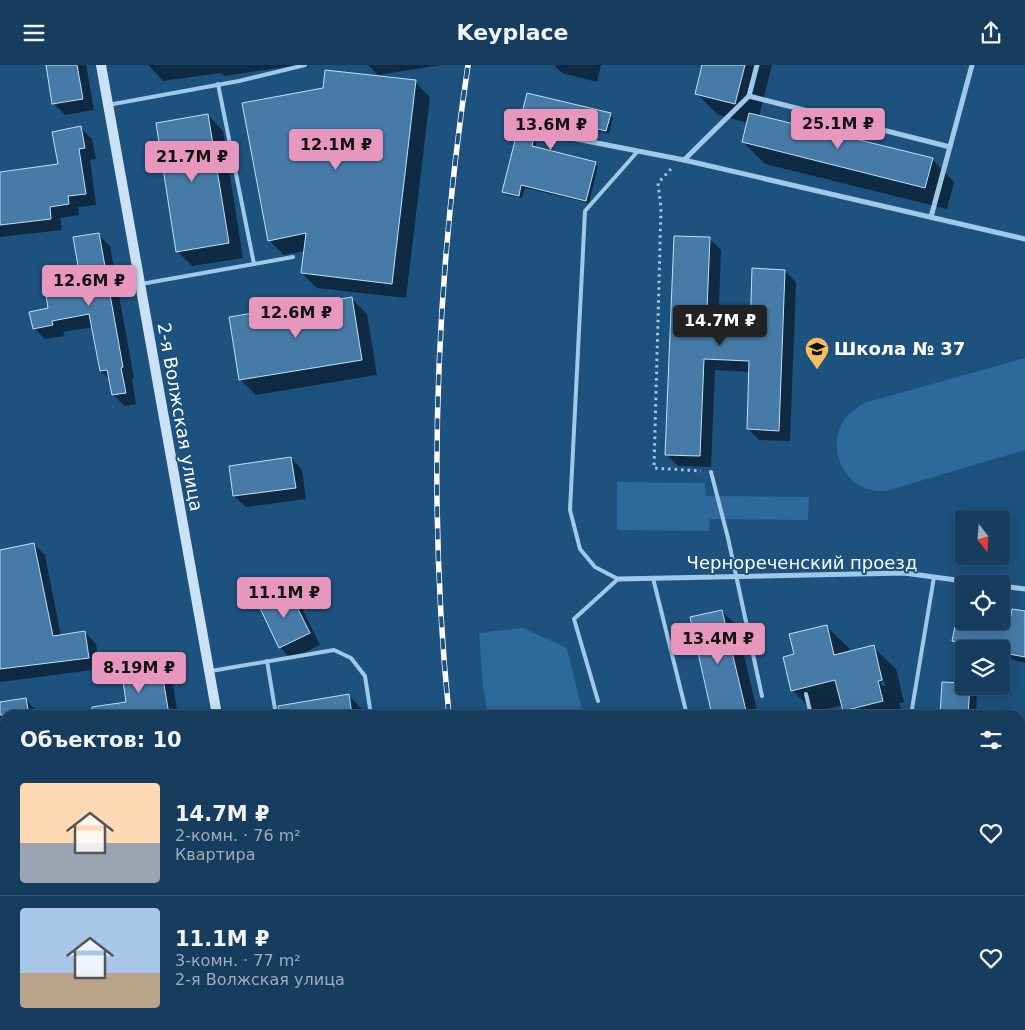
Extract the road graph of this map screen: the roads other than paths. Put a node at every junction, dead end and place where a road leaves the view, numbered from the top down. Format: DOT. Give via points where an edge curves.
graph roads {
  1 [pos="101,65"];
  2 [pos="305,65"];
  3 [pos="757,65"];
  4 [pos="972,65"];
  5 [pos="218,85"];
  6 [pos="749,95"];
  7 [pos="108,105"];
  8 [pos="561,136"];
  9 [pos="950,147"];
  10 [pos="638,151"];
  11 [pos="684,160"];
  12 [pos="931,217"];
  13 [pos="1025,239"];
  14 [pos="293,257"];
  15 [pos="254,264"];
  16 [pos="140,284"];
  17 [pos="711,472"];
  18 [pos="736,577"];
  19 [pos="934,577"];
  20 [pos="653,578"];
  21 [pos="618,579"];
  22 [pos="955,580"];
  23 [pos="1010,587"];
  24 [pos="1025,589"];
  25 [pos="266,661"];
  26 [pos="209,671"];
  27 [pos="806,694"];
  28 [pos="762,696"];
  29 [pos="598,701"];
  30 [pos="216,710"];
  31 [pos="275,710"];
  32 [pos="371,710"];
  33 [pos="686,710"];
  34 [pos="810,710"];
  35 [pos="912,710"];
  1 -- 7 [label="street, 2-я Волжская улица"];
  2 -- 5 [label="lane"];
  3 -- 6 [label="street"];
  4 -- 9 [label="street"];
  5 -- 7 [label="lane"];
  5 -- 15 [label="lane"];
  6 -- 9 [label="street"];
  6 -- 11 [label="street"];
  7 -- 16 [label="street, 2-я Волжская улица"];
  8 -- 10 [label="street"];
  9 -- 12 [label="street"];
  10 -- 11 [label="street"];
  10 -- 21 [label="lane" via="585,211 570,510 580,549 595,567"];
  11 -- 12 [label="street"];
  12 -- 13 [label="street"];
  14 -- 15 [label="lane"];
  15 -- 16 [label="lane"];
  16 -- 26 [label="street, 2-я Волжская улица"];
  17 -- 18 [label="lane"];
  18 -- 19 [label="street, Чернореченский проезд" via="904,573"];
  18 -- 20 [label="street, Чернореченский проезд"];
  18 -- 28 [label="lane"];
  19 -- 22 [label="street, Чернореченский проезд"];
  19 -- 35 [label="lane"];
  20 -- 21 [label="street, Чернореченский проезд"];
  20 -- 33 [label="lane"];
  21 -- 29 [label="lane" via="574,619"];
  23 -- 24 [label="street"];
  25 -- 26 [label="lane"];
  25 -- 31 [label="lane"];
  25 -- 32 [label="lane" via="334,650 352,658 365,676"];
  26 -- 30 [label="street, 2-я Волжская улица"];
  27 -- 34 [label="lane"];
}
